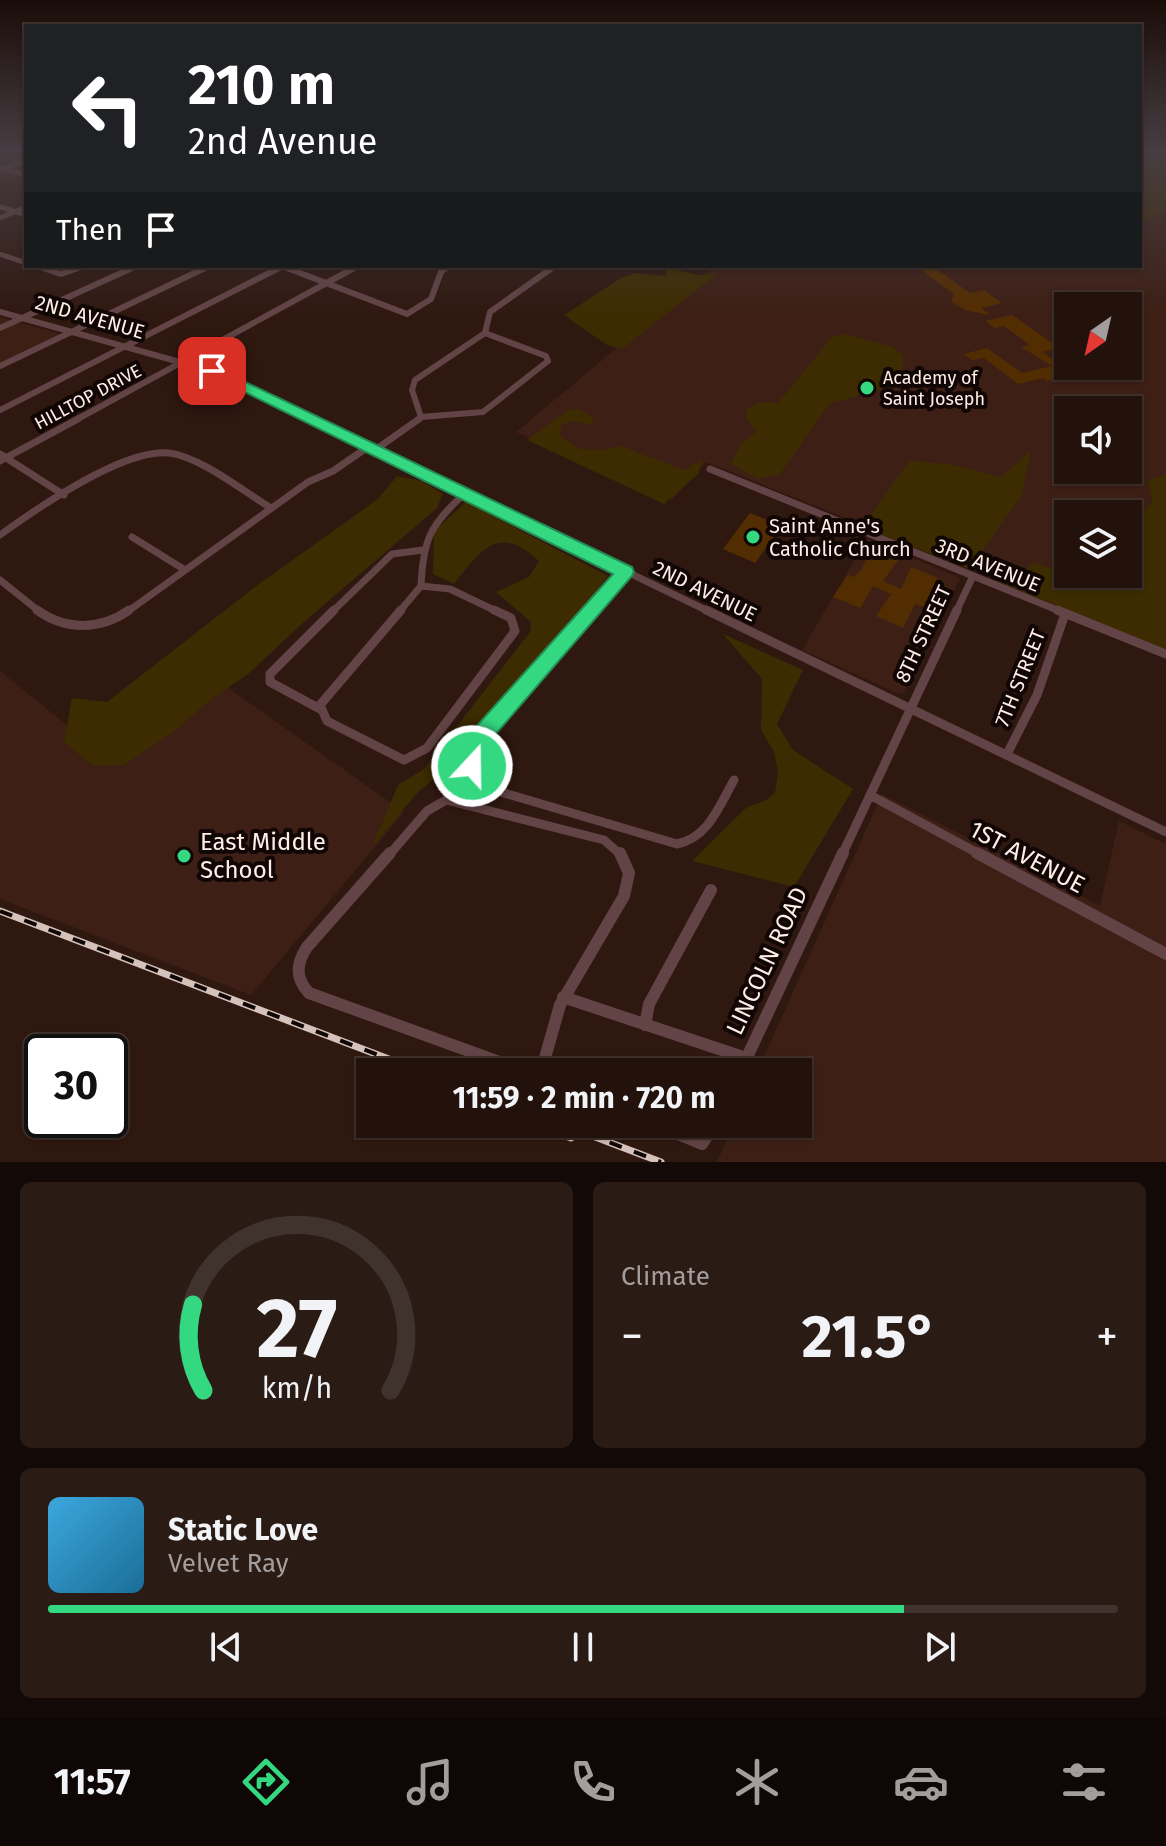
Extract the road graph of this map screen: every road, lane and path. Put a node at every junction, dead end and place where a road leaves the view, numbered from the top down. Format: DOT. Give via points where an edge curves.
graph roads {
  1 [pos="0,207"];
  2 [pos="24,208"];
  3 [pos="15,212"];
  4 [pos="24,214"];
  5 [pos="0,218"];
  6 [pos="0,254"];
  7 [pos="24,262"];
  8 [pos="43,268"];
  9 [pos="80,268"];
  10 [pos="133,268"];
  11 [pos="206,268"];
  12 [pos="278,268"];
  13 [pos="287,268"];
  14 [pos="354,268"];
  15 [pos="448,268"];
  16 [pos="552,268"];
  17 [pos="326,283"];
  18 [pos="0,312"];
  19 [pos="23,317"];
  20 [pos="0,328"];
  21 [pos="73,331"];
  22 [pos="485,333"];
  23 [pos="126,346"];
  24 [pos="183,362"];
  25 [pos="0,366"];
  26 [pos="0,410"];
  27 [pos="421,417"];
  28 [pos="372,448"];
  29 [pos="2,458"];
  30 [pos="710,469"];
  31 [pos="464,494"];
  32 [pos="64,495"];
  33 [pos="271,508"];
  34 [pos="0,535"];
  35 [pos="132,537"];
  36 [pos="423,550"];
  37 [pos="185,570"];
  38 [pos="625,572"];
  39 [pos="973,576"];
  40 [pos="0,580"];
  41 [pos="421,586"];
  42 [pos="1065,614"];
  43 [pos="1166,654"];
  44 [pos="320,709"];
  45 [pos="910,709"];
  46 [pos="1007,754"];
  47 [pos="734,780"];
  48 [pos="870,795"];
  49 [pos="1166,832"];
  50 [pos="711,890"];
  51 [pos="1166,954"];
  52 [pos="563,997"];
  53 [pos="645,1025"];
  54 [pos="488,1058"];
  55 [pos="545,1058"];
  56 [pos="746,1058"];
  57 [pos="688,1138"];
  58 [pos="706,1138"];
  1 -- 3 [label="street"];
  2 -- 3 [label="street"];
  3 -- 4 [label="street"];
  3 -- 5 [label="street"];
  6 -- 7 [label="street"];
  8 -- 9 [label="street" via="64,274"];
  10 -- 19 [label="street"];
  11 -- 21 [label="street"];
  12 -- 23 [label="street"];
  13 -- 17 [label="street"];
  14 -- 17 [label="street, HILLTOP DRIVE"];
  15 -- 17 [label="street" via="431,299 407,314"];
  16 -- 22 [label="street" via="490,312"];
  17 -- 24 [label="street, HILLTOP DRIVE"];
  18 -- 19 [label="street, 2ND AVENUE"];
  19 -- 20 [label="street"];
  19 -- 21 [label="street, 2ND AVENUE"];
  21 -- 23 [label="street, 2ND AVENUE"];
  21 -- 25 [label="street"];
  22 -- 27 [label="street" via="415,380 412,390"];
  22 -- 27 [label="street" via="548,361 483,412"];
  23 -- 24 [label="street, 2ND AVENUE"];
  23 -- 26 [label="street"];
  24 -- 28 [label="street, 2ND AVENUE"];
  24 -- 29 [label="street, HILLTOP DRIVE"];
  27 -- 28 [label="street"];
  28 -- 31 [label="street, 2ND AVENUE"];
  28 -- 33 [label="street"];
  29 -- 32 [label="street"];
  30 -- 39 [label="street, 3RD AVENUE"];
  31 -- 36 [label="street" via="431,525"];
  31 -- 38 [label="street, 2ND AVENUE"];
  32 -- 33 [label="street" via="125,460 167,452"];
  32 -- 34 [label="street"];
  33 -- 37 [label="street"];
  35 -- 37 [label="street"];
  36 -- 41 [label="street"];
  36 -- 44 [label="street" via="392,554 382,561 270,674 270,682"];
  37 -- 40 [label="street" via="122,615 85,627 57,623"];
  38 -- 45 [label="street, 2ND AVENUE"];
  38 -- 47 [label="street" via="481,736 472,757 477,776 494,790 677,844 701,834"];
  39 -- 42 [label="street, 3RD AVENUE"];
  39 -- 45 [label="street, 8TH STREET"];
  41 -- 44 [label="street" via="321,701"];
  41 -- 44 [label="street" via="450,589 511,618 515,625 427,748 404,760 327,721"];
  42 -- 43 [label="street, 3RD AVENUE"];
  42 -- 46 [label="street, 7TH STREET" via="1037,695"];
  45 -- 46 [label="street, 2ND AVENUE"];
  45 -- 48 [label="street, LINCOLN ROAD"];
  46 -- 49 [label="street, 2ND AVENUE"];
  48 -- 51 [label="street, 1ST AVENUE"];
  48 -- 56 [label="street, LINCOLN ROAD"];
  50 -- 53 [label="street" via="649,1004"];
  52 -- 53 [label="street, LINCOLN ROAD"];
  52 -- 54 [label="street" via="624,900 630,881 622,856 604,840 451,800 440,802 301,955 297,977 309,993"];
  52 -- 55 [label="street"];
  53 -- 56 [label="street, LINCOLN ROAD"];
  57 -- 58 [label="street" via="702,1144"];
}
